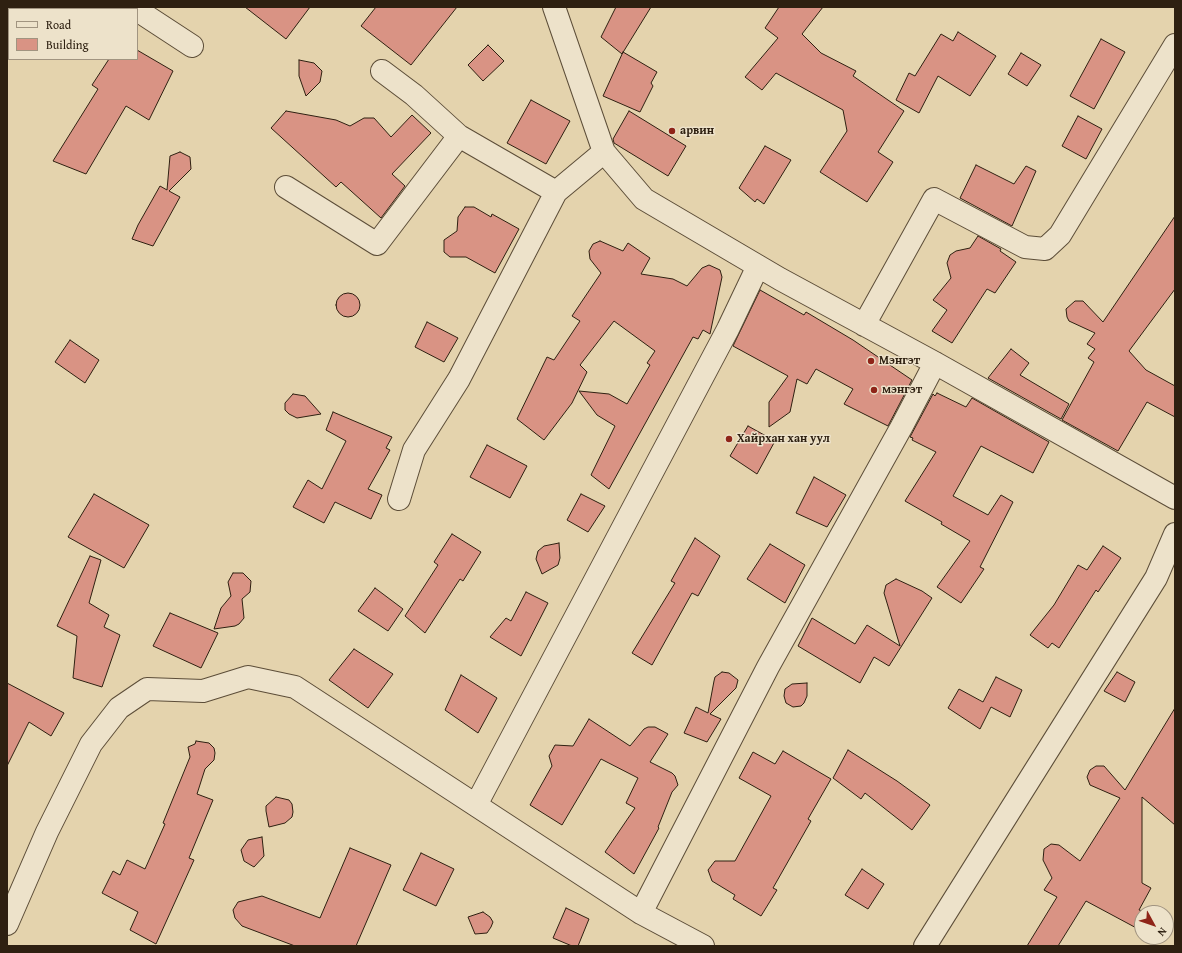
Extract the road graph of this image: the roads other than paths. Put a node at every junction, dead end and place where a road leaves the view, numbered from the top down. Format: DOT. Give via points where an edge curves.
graph roads {
  1 [pos="554,7"];
  2 [pos="138,11"];
  3 [pos="1175,45"];
  4 [pos="192,46"];
  5 [pos="382,71"];
  6 [pos="459,136"];
  7 [pos="604,152"];
  8 [pos="286,187"];
  9 [pos="556,192"];
  10 [pos="758,266"];
  11 [pos="864,325"];
  12 [pos="935,363"];
  13 [pos="1175,498"];
  14 [pos="399,499"];
  15 [pos="1175,534"];
  16 [pos="476,805"];
  17 [pos="641,913"];
  18 [pos="7,924"];
  19 [pos="703,946"];
  20 [pos="925,946"];
  1 -- 7 [label="street"];
  2 -- 4 [label="street"];
  3 -- 11 [label="street" via="1060,235 1045,250 1025,247 934,199"];
  5 -- 6 [label="street" via="414,95"];
  6 -- 8 [label="street" via="377,244"];
  6 -- 9 [label="street"];
  7 -- 9 [label="street"];
  7 -- 10 [label="street" via="644,199"];
  9 -- 14 [label="street" via="460,380 414,450"];
  10 -- 11 [label="street"];
  10 -- 16 [label="street" via="728,329"];
  11 -- 12 [label="street"];
  12 -- 13 [label="street"];
  12 -- 17 [label="street" via="768,667"];
  15 -- 20 [label="street" via="1156,578"];
  16 -- 17 [label="street"];
  16 -- 18 [label="street" via="295,687 248,677 202,691 147,689 119,708 91,744 47,832"];
  17 -- 19 [label="street"];
}
